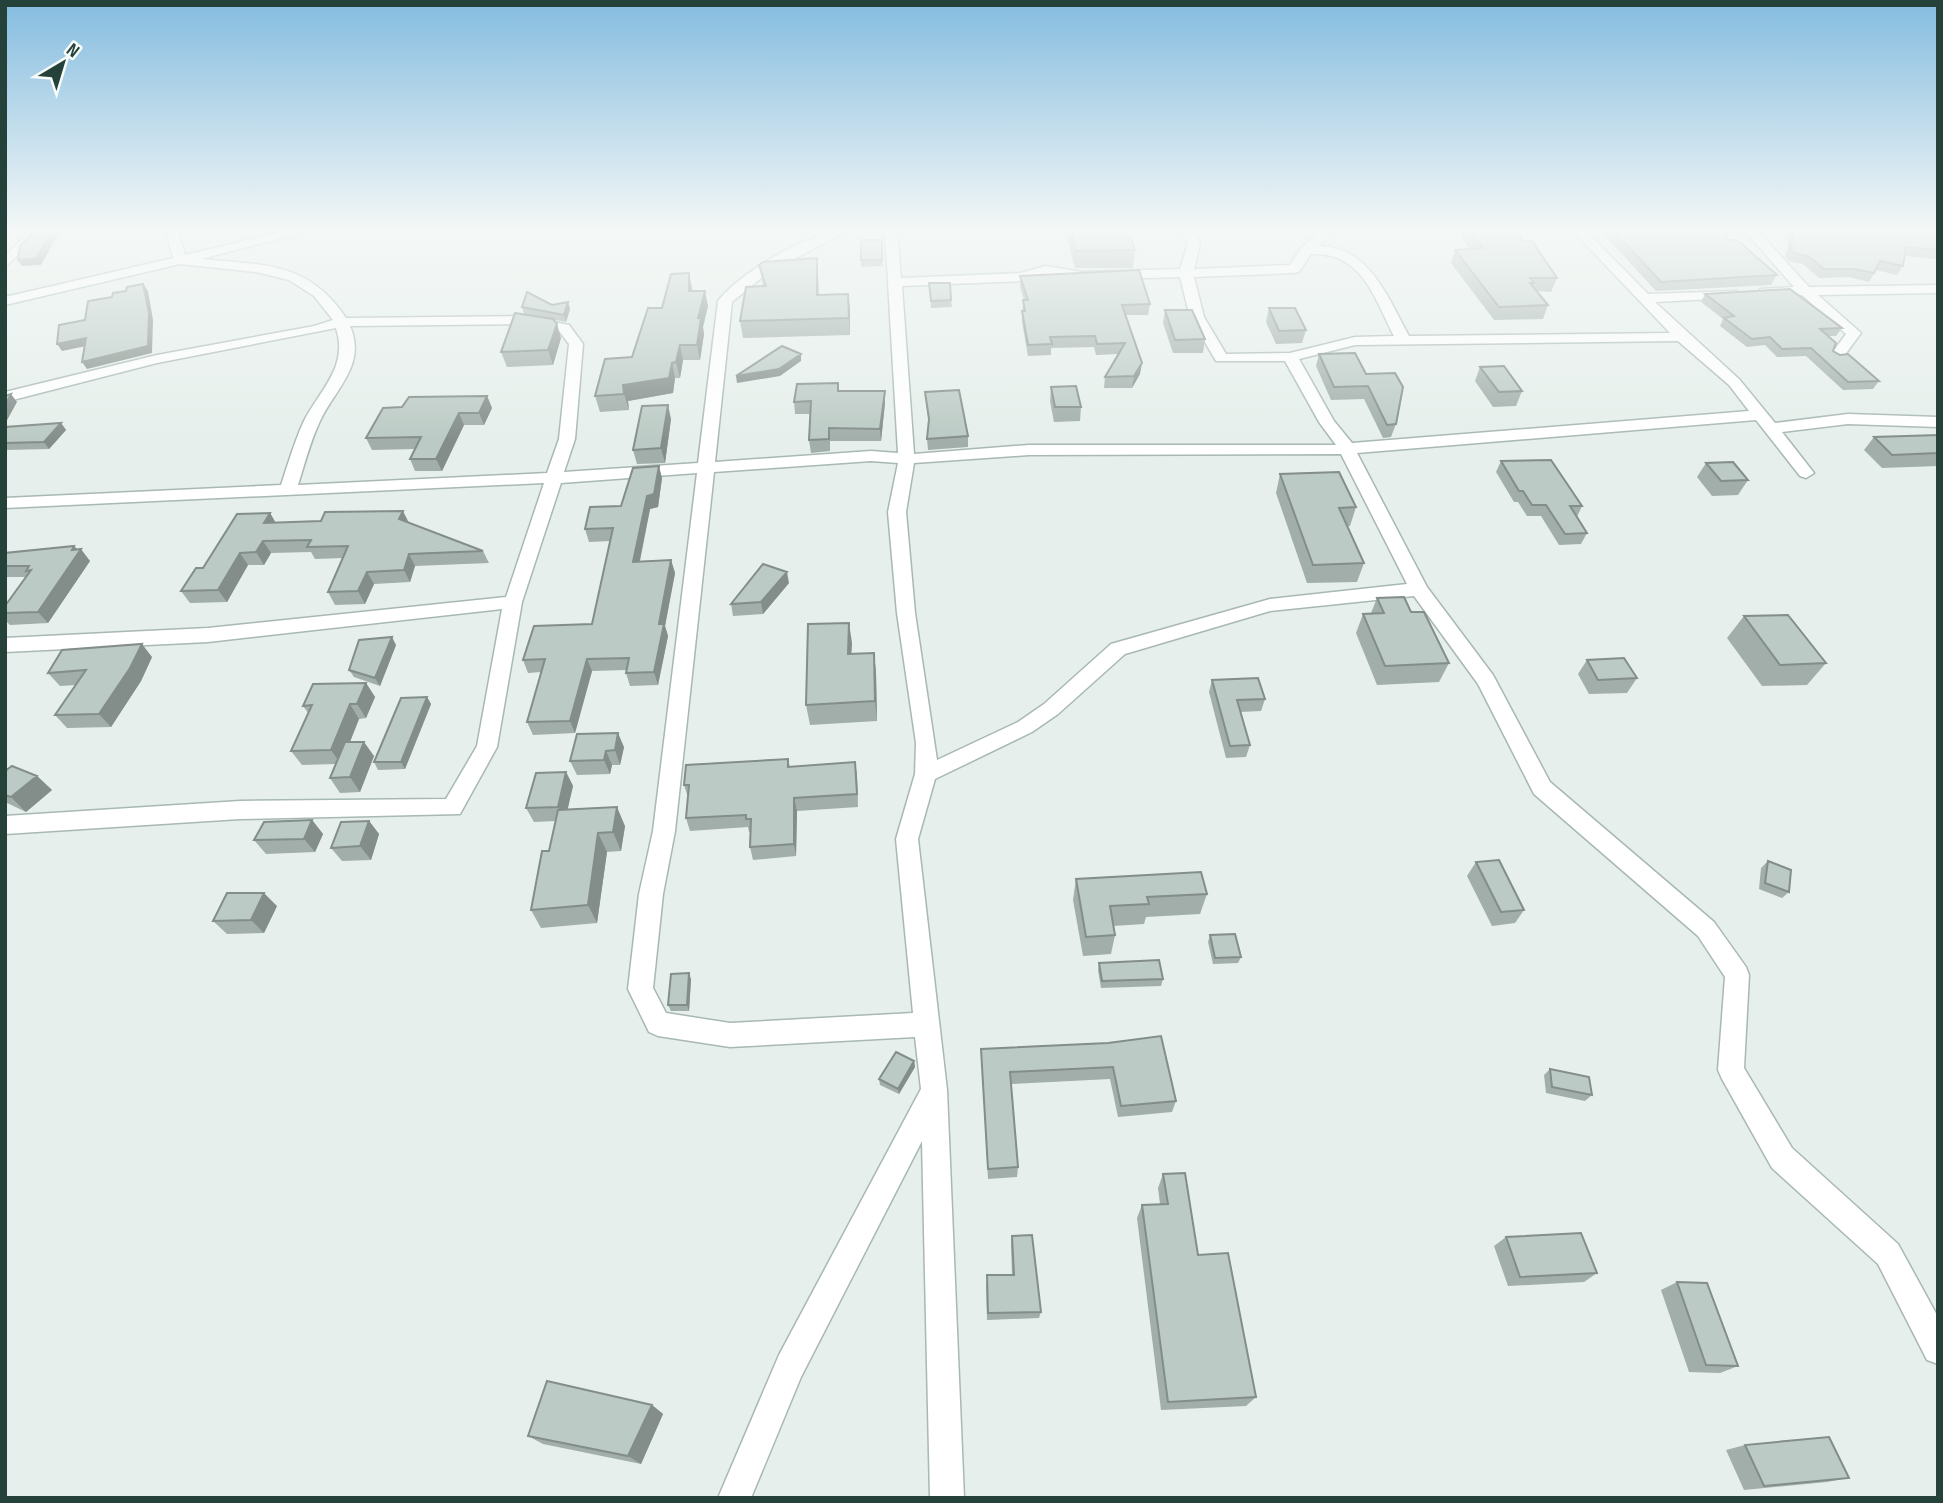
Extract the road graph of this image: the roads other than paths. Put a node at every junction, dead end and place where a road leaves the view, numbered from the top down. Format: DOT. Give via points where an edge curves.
graph roads {
  1 [pos="326,301"];
  2 [pos="725,301"];
  3 [pos="895,301"];
  4 [pos="1193,301"];
  5 [pos="1383,301"];
  6 [pos="1650,301"];
  7 [pos="1816,301"];
  8 [pos="340,322"];
  9 [pos="1682,337"];
  10 [pos="1403,339"];
  11 [pos="1836,357"];
  12 [pos="1290,358"];
  13 [pos="5,397"];
  14 [pos="1762,415"];
  15 [pos="1938,422"];
  16 [pos="1773,428"];
  17 [pos="1346,447"];
  18 [pos="907,459"];
  19 [pos="708,469"];
  20 [pos="1806,473"];
  21 [pos="555,478"];
  22 [pos="288,491"];
  23 [pos="5,502"];
  24 [pos="1419,589"];
  25 [pos="513,602"];
  26 [pos="5,645"];
  27 [pos="926,774"];
  28 [pos="5,825"];
  29 [pos="929,1024"];
  30 [pos="934,1090"];
  31 [pos="1938,1349"];
  32 [pos="734,1498"];
  33 [pos="947,1498"];
  1 -- 8 [label="street"];
  2 -- 19 [label="street"];
  3 -- 18 [label="street"];
  4 -- 12 [label="street" via="1221,358"];
  5 -- 10 [label="street"];
  6 -- 9 [label="street"];
  7 -- 11 [label="street" via="1854,333"];
  8 -- 13 [label="street" via="157,359"];
  8 -- 21 [label="street" via="523,320 564,328 576,344 567,439"];
  8 -- 22 [label="street" via="348,342 347,360 314,415"];
  9 -- 10 [label="street" via="1500,342"];
  9 -- 14 [label="street" via="1734,382"];
  10 -- 12 [label="street" via="1355,341"];
  12 -- 17 [label="street"];
  14 -- 16 [label="street"];
  14 -- 17 [label="street"];
  15 -- 16 [label="street" via="1848,419"];
  16 -- 20 [label="street"];
  17 -- 18 [label="street" via="1273,453 1030,450"];
  17 -- 24 [label="street"];
  18 -- 19 [label="street" via="871,456"];
  18 -- 27 [label="street" via="897,512"];
  19 -- 21 [label="street"];
  19 -- 29 [label="street" via="640,989 658,1024 730,1035"];
  21 -- 22 [label="street"];
  21 -- 25 [label="street"];
  22 -- 23 [label="street"];
  24 -- 27 [label="street" via="1270,605 1118,649 1026,727"];
  24 -- 31 [label="street" via="1486,680 1542,788 1706,929 1737,975 1731,1070 1782,1158 1888,1254"];
  25 -- 26 [label="street" via="208,635"];
  25 -- 28 [label="street" via="486,747 452,808 240,810"];
  27 -- 29 [label="street" via="907,839"];
  29 -- 30 [label="street"];
  30 -- 32 [label="street" via="790,1366"];
  30 -- 33 [label="street"];
}
